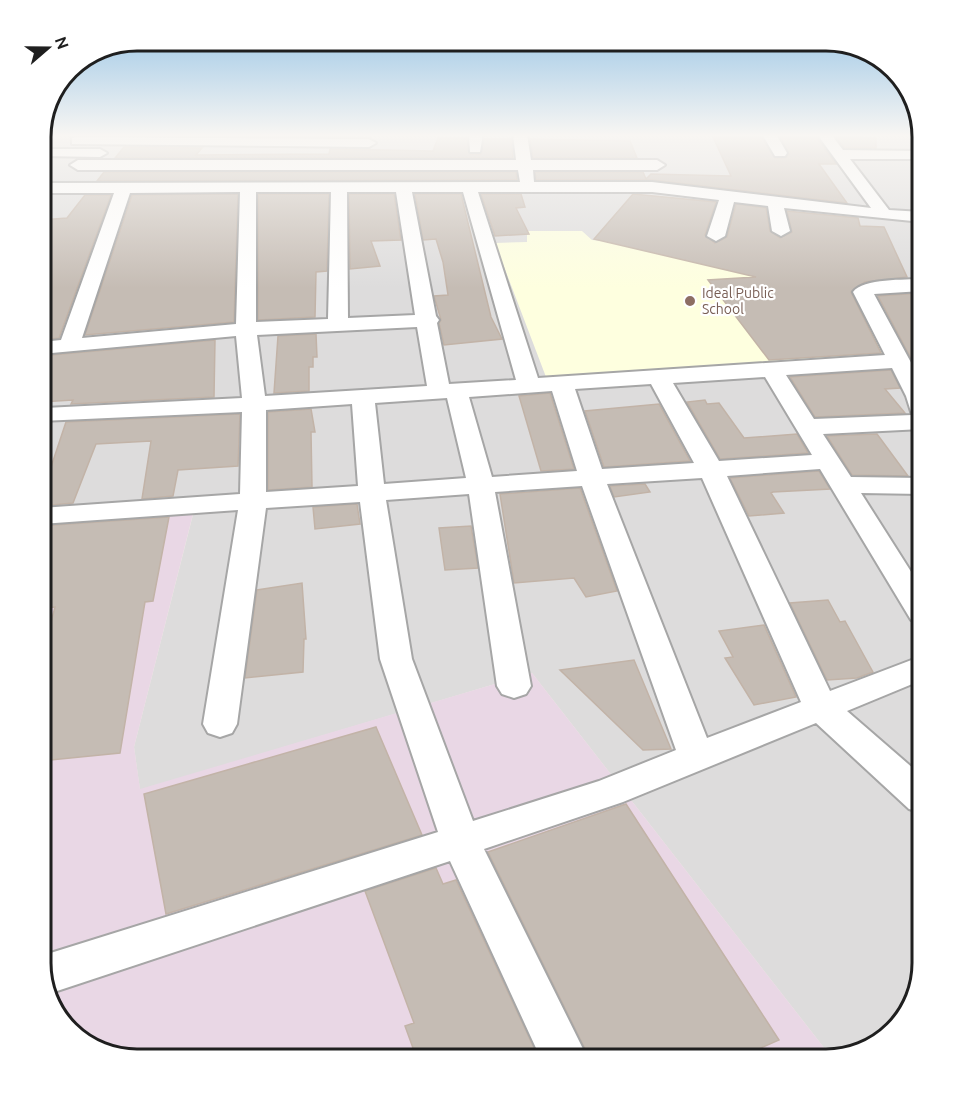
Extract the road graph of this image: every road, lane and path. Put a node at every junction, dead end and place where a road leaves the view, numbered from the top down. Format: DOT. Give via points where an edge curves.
graph roads {
  1 [pos="350,185"];
  2 [pos="862,185"];
  3 [pos="469,187"];
  4 [pos="529,187"];
  5 [pos="51,188"];
  6 [pos="124,188"];
  7 [pos="349,188"];
  8 [pos="403,188"];
  9 [pos="248,189"];
  10 [pos="729,196"];
  11 [pos="775,202"];
  12 [pos="884,215"];
  13 [pos="912,216"];
  14 [pos="781,231"];
  15 [pos="716,236"];
  16 [pos="912,286"];
  17 [pos="429,320"];
  18 [pos="338,325"];
  19 [pos="246,329"];
  20 [pos="69,346"];
  21 [pos="51,347"];
  22 [pos="899,361"];
  23 [pos="772,370"];
  24 [pos="658,377"];
  25 [pos="561,383"];
  26 [pos="529,385"];
  27 [pos="912,385"];
  28 [pos="448,390"];
  29 [pos="363,395"];
  30 [pos="254,404"];
  31 [pos="51,415"];
  32 [pos="912,422"];
  33 [pos="807,427"];
  34 [pos="828,461"];
  35 [pos="711,470"];
  36 [pos="592,478"];
  37 [pos="843,485"];
  38 [pos="481,486"];
  39 [pos="912,486"];
  40 [pos="372,493"];
  41 [pos="253,502"];
  42 [pos="51,515"];
  43 [pos="912,597"];
  44 [pos="912,671"];
  45 [pos="514,686"];
  46 [pos="821,708"];
  47 [pos="220,724"];
  48 [pos="697,758"];
  49 [pos="912,789"];
  50 [pos="461,842"];
  51 [pos="52,972"];
  52 [pos="560,1049"];
  1 -- 7 [label="street"];
  2 -- 12 [label="street"];
  3 -- 4 [label="street"];
  3 -- 8 [label="street"];
  3 -- 26 [label="street"];
  4 -- 10 [label="street" via="652,187"];
  5 -- 6 [label="street"];
  6 -- 9 [label="street"];
  6 -- 20 [label="street"];
  7 -- 8 [label="street"];
  7 -- 9 [label="street"];
  7 -- 18 [label="street"];
  8 -- 17 [label="street"];
  9 -- 19 [label="street"];
  10 -- 11 [label="street"];
  10 -- 15 [label="street"];
  11 -- 12 [label="street"];
  11 -- 14 [label="street"];
  12 -- 13 [label="street"];
  16 -- 22 [label="street" via="863,292"];
  17 -- 18 [label="street"];
  17 -- 28 [label="street"];
  18 -- 19 [label="street"];
  19 -- 20 [label="street"];
  19 -- 30 [label="street"];
  20 -- 21 [label="street"];
  22 -- 23 [label="street"];
  22 -- 27 [label="street"];
  23 -- 24 [label="street"];
  23 -- 33 [label="street"];
  24 -- 25 [label="street"];
  24 -- 35 [label="street"];
  25 -- 26 [label="street"];
  25 -- 36 [label="street"];
  26 -- 28 [label="street"];
  28 -- 29 [label="street"];
  28 -- 38 [label="street"];
  29 -- 30 [label="street"];
  29 -- 40 [label="street"];
  30 -- 31 [label="street"];
  30 -- 41 [label="street"];
  32 -- 33 [label="street"];
  33 -- 34 [label="street"];
  34 -- 35 [label="street"];
  34 -- 37 [label="street"];
  35 -- 36 [label="street"];
  35 -- 46 [label="street"];
  36 -- 38 [label="street"];
  36 -- 48 [label="street"];
  37 -- 39 [label="street"];
  37 -- 43 [label="street"];
  38 -- 40 [label="street"];
  38 -- 45 [label="street"];
  40 -- 41 [label="street"];
  40 -- 50 [label="street" via="396,659"];
  41 -- 42 [label="street"];
  41 -- 47 [label="street"];
  44 -- 46 [label="street"];
  46 -- 48 [label="street"];
  46 -- 49 [label="street"];
  48 -- 50 [label="street"];
  50 -- 51 [label="street"];
  50 -- 52 [label="street"];
}
